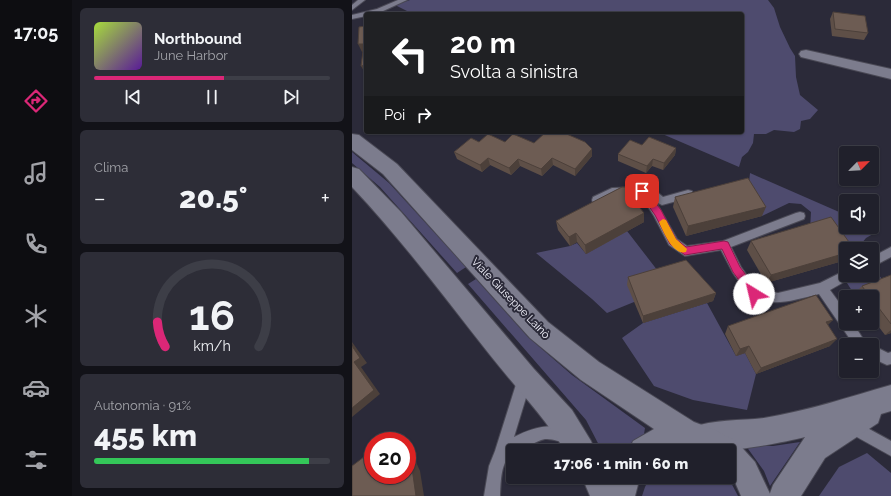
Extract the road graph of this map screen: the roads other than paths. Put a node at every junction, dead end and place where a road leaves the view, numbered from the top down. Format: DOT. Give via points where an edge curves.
graph roads {
  1 [pos="362,0"];
  2 [pos="404,0"];
  3 [pos="352,8"];
  4 [pos="374,12"];
  5 [pos="364,14"];
  6 [pos="352,17"];
  7 [pos="806,54"];
  8 [pos="891,74"];
  9 [pos="352,140"];
  10 [pos="352,174"];
  11 [pos="642,191"];
  12 [pos="699,191"];
  13 [pos="597,200"];
  14 [pos="800,216"];
  15 [pos="724,245"];
  16 [pos="891,252"];
  17 [pos="879,258"];
  18 [pos="839,279"];
  19 [pos="822,288"];
  20 [pos="839,313"];
  21 [pos="879,355"];
  22 [pos="891,358"];
  23 [pos="525,378"];
  24 [pos="891,398"];
  25 [pos="849,425"];
  26 [pos="695,437"];
  27 [pos="515,444"];
  28 [pos="577,444"];
  29 [pos="652,444"];
  30 [pos="716,444"];
  31 [pos="891,449"];
  32 [pos="506,450"];
  33 [pos="502,452"];
  34 [pos="736,462"];
  35 [pos="599,484"];
  36 [pos="623,484"];
  37 [pos="492,496"];
  38 [pos="605,496"];
  39 [pos="620,496"];
  40 [pos="756,496"];
  41 [pos="784,496"];
  1 -- 3 [label="lane"];
  2 -- 4 [label="lane"];
  5 -- 6 [label="lane"];
  7 -- 8 [label="street"];
  9 -- 26 [label="main road, Viale Giuseppe Lainò" via="390,169 539,330 596,375"];
  10 -- 23 [label="main road" via="394,218"];
  11 -- 12 [label="lane" via="662,201"];
  11 -- 13 [label="lane" via="612,192"];
  11 -- 15 [label="lane" via="658,213 673,242 685,251"];
  14 -- 15 [label="lane"];
  15 -- 19 [label="lane" via="754,294 778,298"];
  16 -- 17 [label="lane"];
  18 -- 19 [label="lane"];
  19 -- 20 [label="lane"];
  21 -- 22 [label="lane" via="887,359"];
  23 -- 28 [label="main road" via="562,420"];
  23 -- 33 [label="lane"];
  24 -- 25 [label="main road"];
  24 -- 26 [label="main road" via="804,424 763,432"];
  25 -- 31 [label="lane"];
  25 -- 41 [label="main road" via="815,448"];
  26 -- 29 [label="main road" via="664,438"];
  26 -- 30 [label="main road, Viale Giuseppe Lainò"];
  27 -- 28 [label="lane" via="546,432"];
  32 -- 33 [label="lane"];
  33 -- 37 [label="lane" via="496,466"];
  34 -- 40 [label="main road" via="745,472"];
  35 -- 38 [label="main road"];
  36 -- 39 [label="main road"];
}
